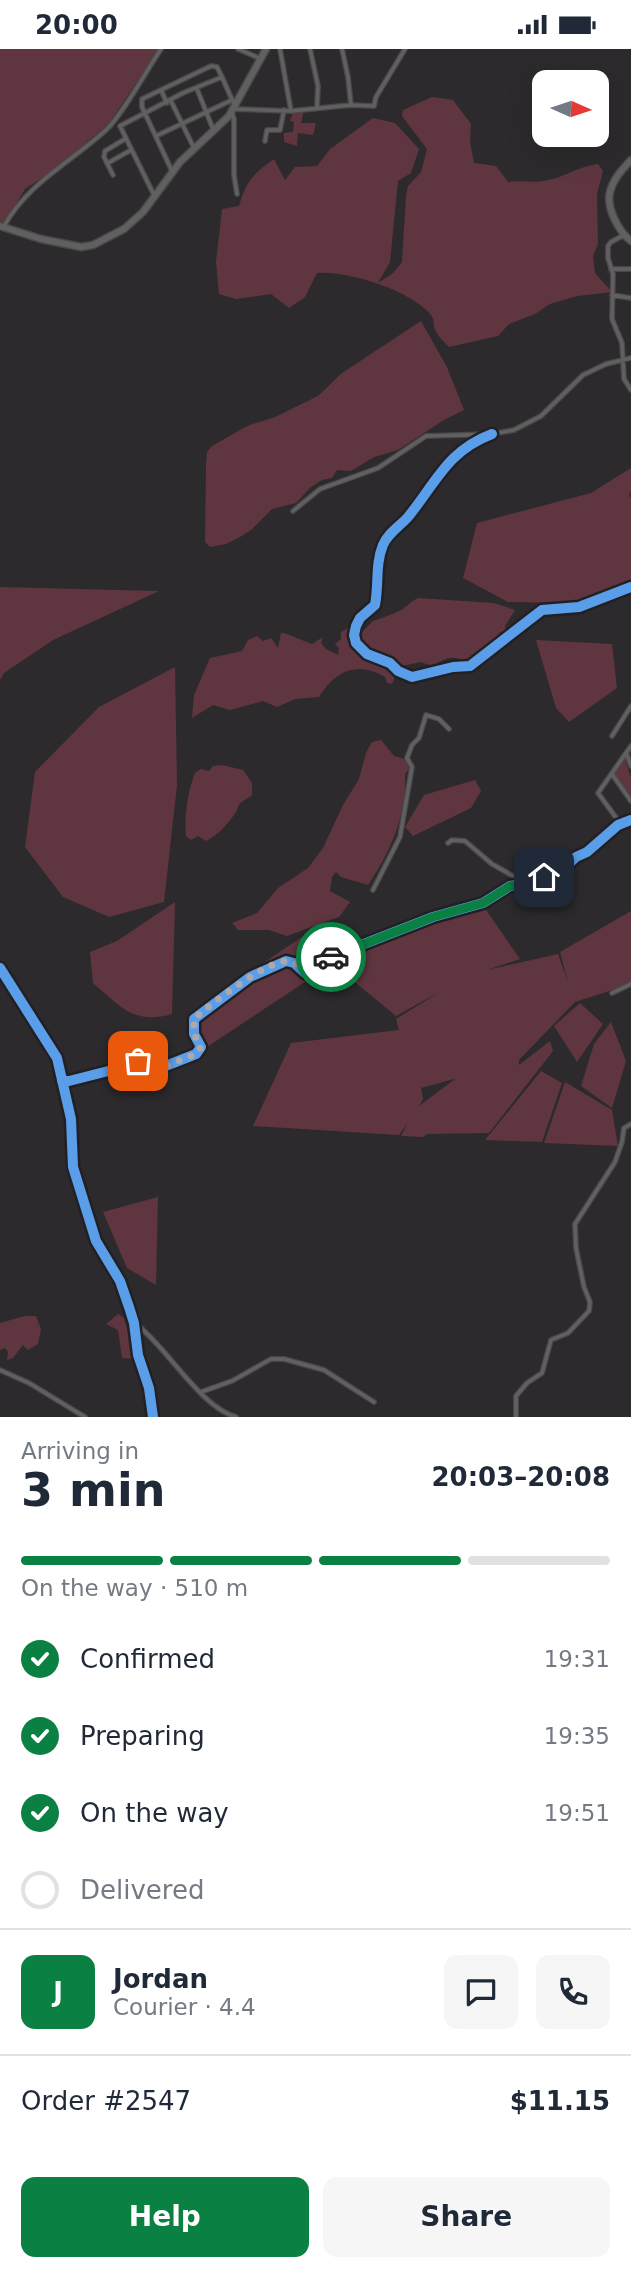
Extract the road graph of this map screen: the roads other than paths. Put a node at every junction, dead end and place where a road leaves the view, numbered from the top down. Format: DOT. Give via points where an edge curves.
graph roads {
  1 [pos="161,49"];
  2 [pos="238,49"];
  3 [pos="266,49"];
  4 [pos="280,49"];
  5 [pos="310,49"];
  6 [pos="342,49"];
  7 [pos="405,49"];
  8 [pos="259,58"];
  9 [pos="222,77"];
  10 [pos="197,89"];
  11 [pos="161,90"];
  12 [pos="169,102"];
  13 [pos="351,105"];
  14 [pos="233,107"];
  15 [pos="317,107"];
  16 [pos="284,110"];
  17 [pos="291,111"];
  18 [pos="145,113"];
  19 [pos="207,113"];
  20 [pos="181,124"];
  21 [pos="214,131"];
  22 [pos="156,136"];
  23 [pos="125,139"];
  24 [pos="265,141"];
  25 [pos="194,149"];
  26 [pos="131,150"];
  27 [pos="631,160"];
  28 [pos="108,164"];
  29 [pos="172,171"];
  30 [pos="113,175"];
  31 [pos="237,194"];
  32 [pos="154,195"];
  33 [pos="2,226"];
  34 [pos="624,235"];
  35 [pos="631,241"];
  36 [pos="611,269"];
  37 [pos="631,269"];
  38 [pos="612,295"];
  39 [pos="631,297"];
  40 [pos="631,358"];
  41 [pos="622,359"];
  42 [pos="631,390"];
  43 [pos="492,434"];
  44 [pos="293,511"];
  45 [pos="631,587"];
  46 [pos="631,706"];
  47 [pos="449,729"];
  48 [pos="612,736"];
  49 [pos="631,746"];
  50 [pos="627,755"];
  51 [pos="631,766"];
  52 [pos="612,774"];
  53 [pos="631,801"];
  54 [pos="631,820"];
  55 [pos="620,823"];
  56 [pos="448,843"];
  57 [pos="516,885"];
  58 [pos="373,890"];
  59 [pos="0,968"];
  60 [pos="631,983"];
  61 [pos="612,993"];
  62 [pos="62,1081"];
  63 [pos="631,1124"];
  64 [pos="134,1323"];
  65 [pos="0,1370"];
  66 [pos="201,1392"];
  67 [pos="374,1402"];
  68 [pos="81,1416"];
  69 [pos="152,1417"];
  70 [pos="236,1417"];
  71 [pos="516,1417"];
  1 -- 33 [label="street" via="108,128 40,181"];
  2 -- 8 [label="street"];
  3 -- 8 [label="street"];
  4 -- 17 [label="street"];
  5 -- 15 [label="street" via="318,86"];
  6 -- 13 [label="street"];
  7 -- 13 [label="street" via="374,106"];
  8 -- 14 [label="street"];
  9 -- 10 [label="street"];
  9 -- 11 [label="street" via="217,67 211,66"];
  9 -- 14 [label="street"];
  10 -- 12 [label="street"];
  10 -- 19 [label="street"];
  11 -- 12 [label="street"];
  11 -- 18 [label="street" via="142,99"];
  12 -- 18 [label="street"];
  12 -- 20 [label="street"];
  13 -- 15 [label="street"];
  14 -- 16 [label="street"];
  14 -- 19 [label="street"];
  14 -- 21 [label="street"];
  14 -- 31 [label="street"];
  15 -- 17 [label="street"];
  16 -- 17 [label="street"];
  16 -- 24 [label="street" via="281,130 267,130"];
  18 -- 22 [label="street"];
  18 -- 23 [label="street" via="120,126"];
  19 -- 20 [label="street"];
  19 -- 21 [label="street"];
  20 -- 22 [label="street"];
  20 -- 25 [label="street"];
  21 -- 25 [label="street"];
  22 -- 29 [label="street"];
  23 -- 26 [label="street"];
  23 -- 28 [label="street" via="105,151"];
  25 -- 29 [label="street"];
  26 -- 28 [label="street"];
  26 -- 32 [label="street"];
  27 -- 34 [label="street" via="618,174 609,195"];
  28 -- 30 [label="street"];
  29 -- 32 [label="street"];
  32 -- 33 [label="street" via="124,229 93,245 69,246"];
  34 -- 35 [label="street"];
  34 -- 36 [label="street" via="608,246"];
  36 -- 37 [label="street"];
  36 -- 38 [label="street"];
  38 -- 39 [label="street"];
  38 -- 41 [label="street" via="612,319 622,343"];
  40 -- 41 [label="street"];
  41 -- 42 [label="street" via="624,379"];
  41 -- 43 [label="street" via="581,377 532,422"];
  43 -- 44 [label="street" via="426,436 378,468 320,489"];
  43 -- 45 [label="street" via="444,465 408,517 384,541 375,605 360,618 354,635 362,649 412,677 470,666 542,610 579,607"];
  46 -- 48 [label="street"];
  47 -- 58 [label="street" via="426,715 407,758 412,767 400,837"];
  49 -- 52 [label="street"];
  50 -- 51 [label="street"];
  52 -- 53 [label="street"];
  52 -- 55 [label="street" via="598,793"];
  54 -- 55 [label="street"];
  55 -- 57 [label="street" via="566,867"];
  56 -- 57 [label="street" via="465,841 513,876"];
  57 -- 62 [label="street" via="483,903 328,958 312,973 286,961 250,977 194,1019 194,1034 201,1047 196,1054 163,1067 157,1050 150,1046 132,1065"];
  59 -- 62 [label="street" via="54,1050"];
  60 -- 61 [label="street"];
  62 -- 64 [label="street" via="71,1119 73,1167 96,1241 120,1281"];
  63 -- 71 [label="street" via="624,1128 615,1162 575,1224 589,1311 568,1333 551,1340 542,1373 516,1396"];
  64 -- 66 [label="street"];
  64 -- 69 [label="street"];
  65 -- 68 [label="street"];
  66 -- 67 [label="street" via="271,1359 284,1359 324,1370"];
  66 -- 70 [label="street"];
}
